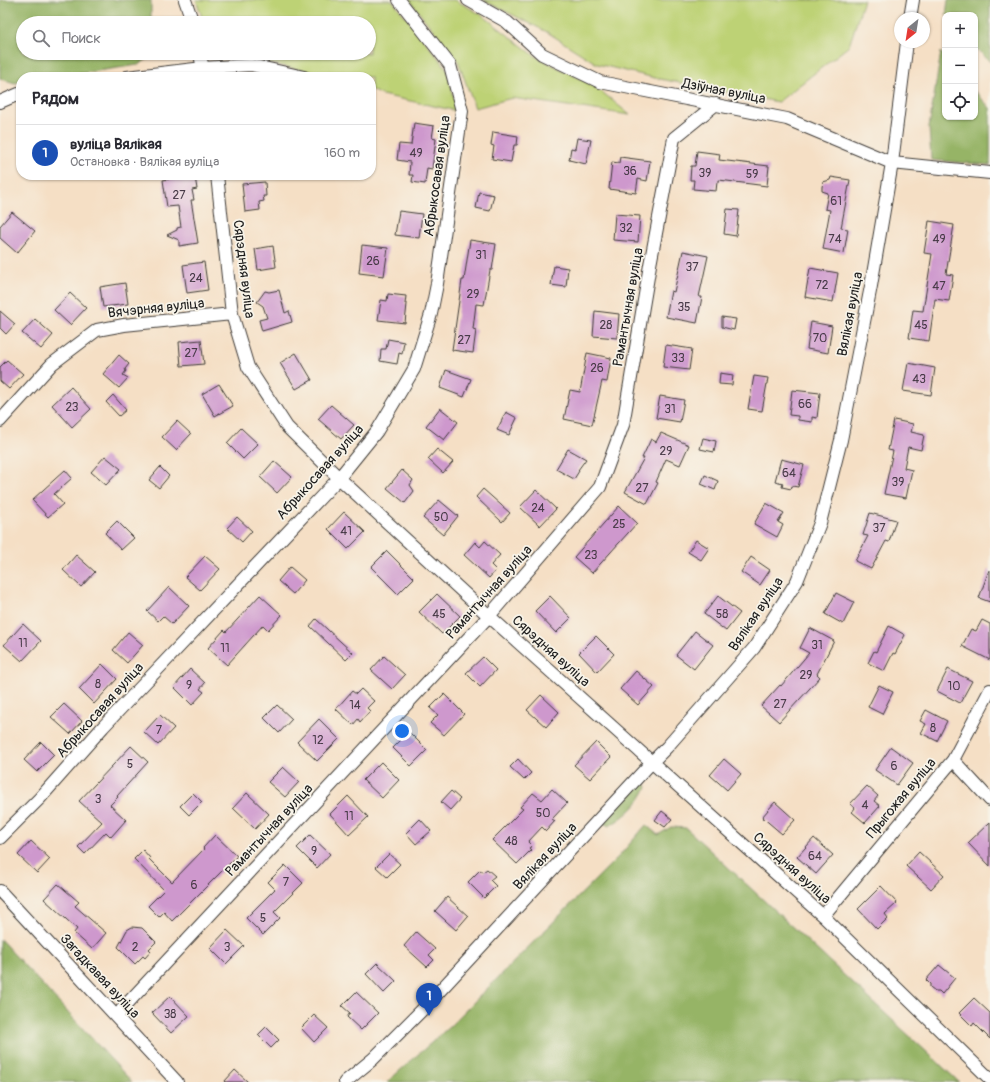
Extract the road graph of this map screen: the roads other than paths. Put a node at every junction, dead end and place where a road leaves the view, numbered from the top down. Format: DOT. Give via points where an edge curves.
graph roads {
  1 [pos="185,0"];
  2 [pos="398,0"];
  3 [pos="468,0"];
  4 [pos="912,0"];
  5 [pos="911,12"];
  6 [pos="191,16"];
  7 [pos="906,48"];
  8 [pos="201,60"];
  9 [pos="204,72"];
  10 [pos="282,72"];
  11 [pos="16,95"];
  12 [pos="0,102"];
  13 [pos="716,104"];
  14 [pos="892,162"];
  15 [pos="990,173"];
  16 [pos="218,180"];
  17 [pos="232,314"];
  18 [pos="0,421"];
  19 [pos="339,478"];
  20 [pos="489,616"];
  21 [pos="990,690"];
  22 [pos="953,760"];
  23 [pos="652,762"];
  24 [pos="990,800"];
  25 [pos="0,838"];
  26 [pos="0,891"];
  27 [pos="823,916"];
  28 [pos="117,1017"];
  29 [pos="990,1079"];
  30 [pos="177,1082"];
  31 [pos="345,1082"];
  1 -- 6 [label="street"];
  2 -- 19 [label="street, Абрыкосавая вуліца" via="450,65 462,110 437,284 431,314 414,369 377,431"];
  3 -- 13 [label="street, Дзіўная вуліца" via="507,22 542,54 600,82"];
  4 -- 5 [label="street"];
  7 -- 14 [label="street, Вялікая вуліца"];
  8 -- 9 [label="street"];
  9 -- 10 [label="street" via="251,65"];
  11 -- 12 [label="street"];
  13 -- 14 [label="street, Дзіўная вуліца" via="787,119"];
  13 -- 20 [label="street, Рамантычная вуліца" via="674,138 623,425 600,487"];
  14 -- 15 [label="street, Дзіўная вуліца"];
  14 -- 23 [label="street, Вялікая вуліца" via="841,440 820,523 797,581 754,648"];
  16 -- 17 [label="street, Сярэдняя вуліца"];
  17 -- 18 [label="street, Вячэрняя вуліца" via="97,330 52,364"];
  17 -- 19 [label="street, Сярэдняя вуліца" via="248,367 287,427"];
  19 -- 20 [label="street, Сярэдняя вуліца"];
  19 -- 25 [label="street, Абрыкосавая вуліца"];
  20 -- 23 [label="street, Сярэдняя вуліца"];
  20 -- 28 [label="street, Рамантычная вуліца"];
  21 -- 22 [label="street, Прыгожая вуліца"];
  22 -- 24 [label="street"];
  22 -- 27 [label="street, Прыгожая вуліца"];
  23 -- 27 [label="street, Сярэдняя вуліца"];
  23 -- 31 [label="street, Вялікая вуліца" via="422,1010 373,1059"];
  26 -- 28 [label="street, Загадкавая вуліца"];
  27 -- 29 [label="street, Сярэдняя вуліца"];
  28 -- 30 [label="street, Загадкавая вуліца"];
}
